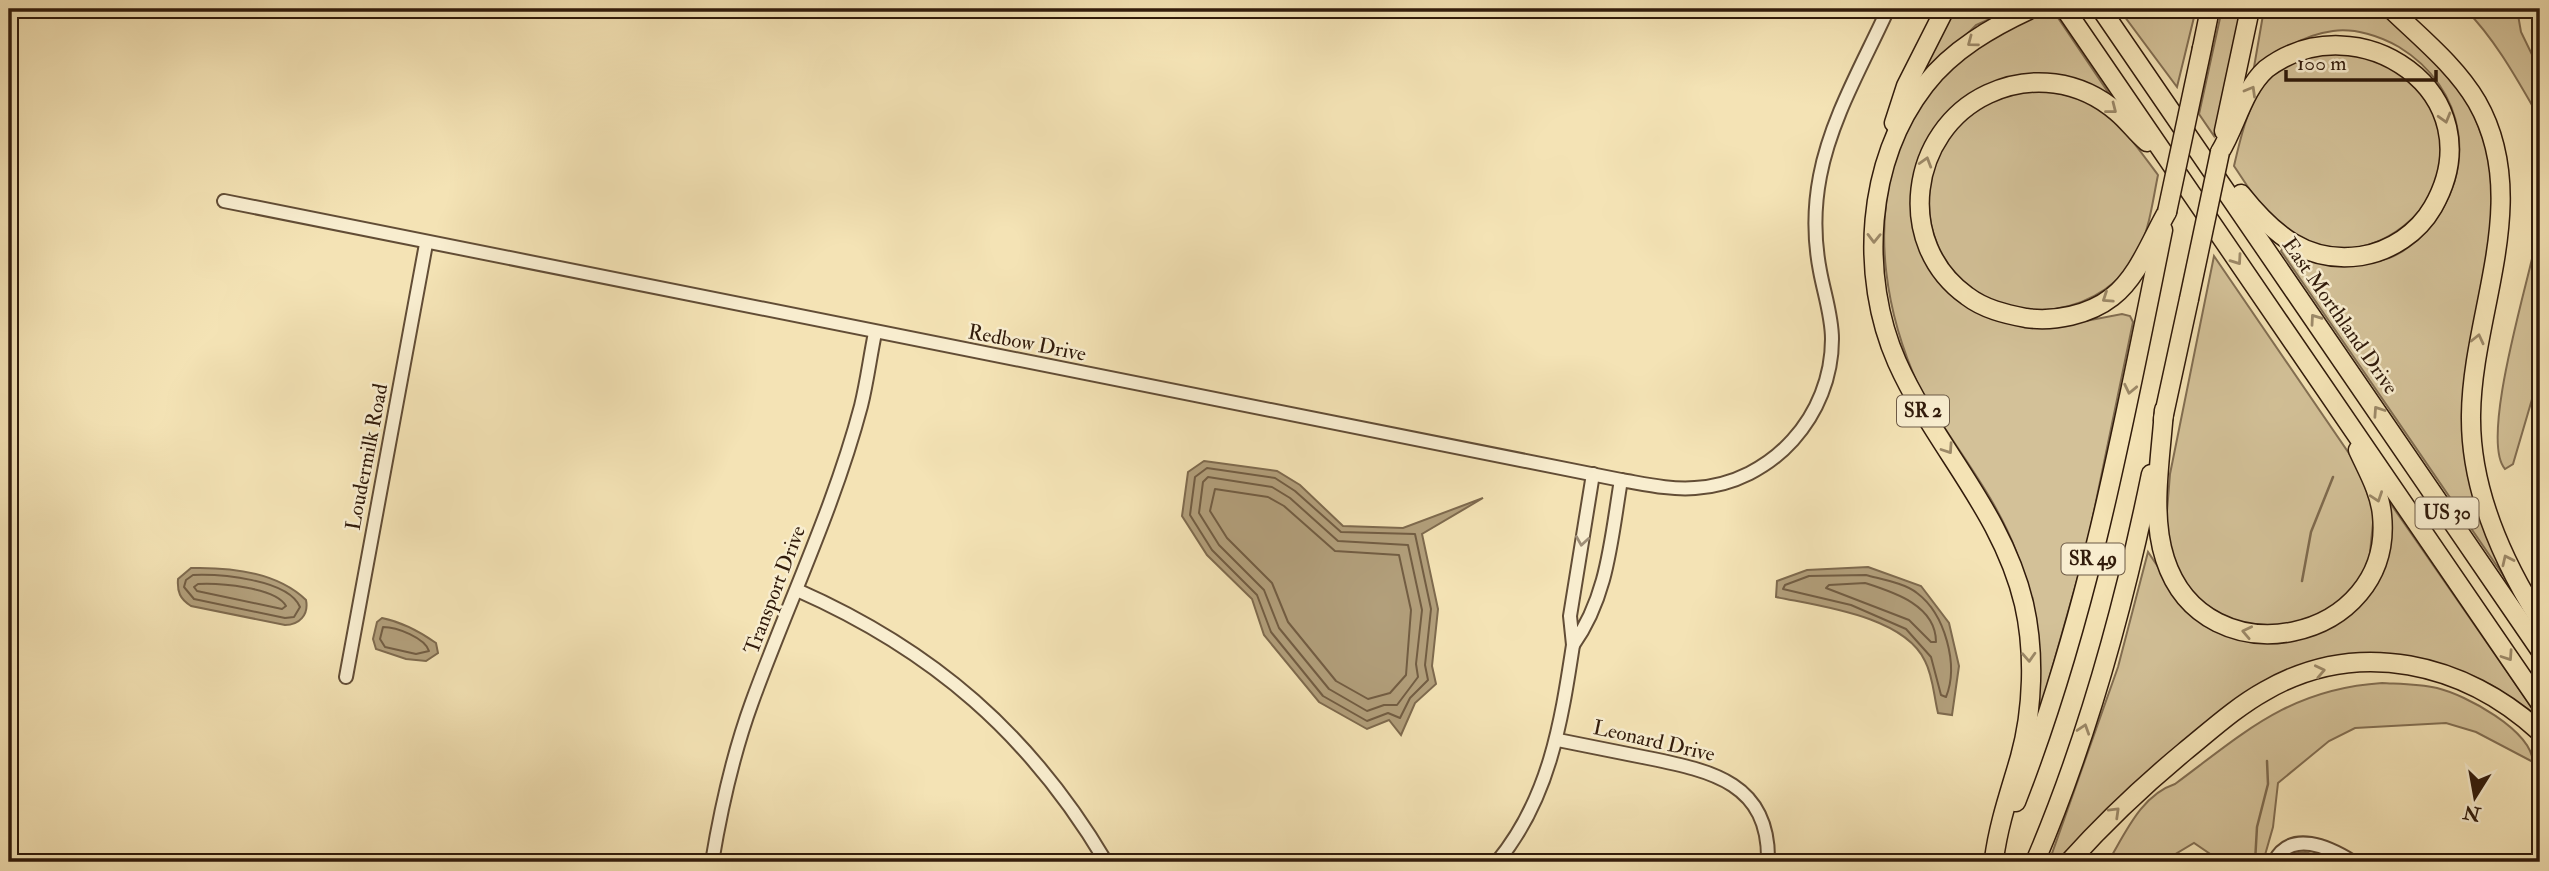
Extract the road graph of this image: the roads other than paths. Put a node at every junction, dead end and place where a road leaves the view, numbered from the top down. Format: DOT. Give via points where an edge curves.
graph roads {
  1 [pos="1888,9"];
  2 [pos="1945,9"];
  3 [pos="2031,9"];
  4 [pos="2066,9"];
  5 [pos="2101,9"];
  6 [pos="2210,9"];
  7 [pos="2250,9"];
  8 [pos="2391,9"];
  9 [pos="2196,146"];
  10 [pos="2220,152"];
  11 [pos="2170,163"];
  12 [pos="1881,180"];
  13 [pos="224,201"];
  14 [pos="426,244"];
  15 [pos="2154,247"];
  16 [pos="875,332"];
  17 [pos="2164,410"];
  18 [pos="2342,411"];
  19 [pos="1592,474"];
  20 [pos="1621,481"];
  21 [pos="2540,486"];
  22 [pos="2540,525"];
  23 [pos="797,590"];
  24 [pos="2540,620"];
  25 [pos="1573,645"];
  26 [pos="2540,650"];
  27 [pos="346,677"];
  28 [pos="2540,703"];
  29 [pos="2540,732"];
  30 [pos="1558,740"];
  31 [pos="1994,860"];
  32 [pos="712,862"];
  33 [pos="1106,862"];
  34 [pos="1497,862"];
  35 [pos="1768,862"];
  36 [pos="2035,862"];
  37 [pos="2069,862"];
  38 [pos="2274,862"];
  39 [pos="2353,862"];
  1 -- 20 [label="street, Redbow Drive" via="1835,127 1820,176 1815,240 1832,336 1831,363 1813,413 1796,439 1738,478 1695,488"];
  2 -- 12 [label="highway" via="1906,86"];
  3 -- 12 [label="highway, SR 2, one-way" via="1995,25 1951,58 1925,85 1900,128"];
  4 -- 11 [label="highway, US 30"];
  5 -- 9 [label="highway, East Morthland Drive / US 30"];
  6 -- 15 [label="highway, bridge" via="2167,212"];
  7 -- 10 [label="highway, SR 49"];
  24 -- 8 [label="highway, one-way" via="2495,535 2481,491 2470,418 2475,354 2500,221 2501,173 2478,103 2458,74"];
  10 -- 9 [label="highway, one-way" via="2249,91 2266,69 2299,47 2335,38 2372,42 2406,61 2432,85 2447,118 2452,153 2445,186 2426,220 2401,242 2376,254 2342,259 2311,253 2278,235"];
  26 -- 9 [label="highway, East Morthland Drive / US 30, one-way"];
  10 -- 17 [label="highway, SR 49, bridge"];
  15 -- 11 [label="highway, one-way" via="2112,297 2079,314 2044,321 2000,313 1966,296 1938,266 1923,231 1920,195 1925,160 1936,137 1975,100 2007,86 2035,81 2090,93"];
  11 -- 18 [label="highway, US 30, one-way"];
  12 -- 31 [label="highway, SR 2, one-way" via="1874,260 1896,360 1920,407 1985,506 2024,605 2029,706 2021,754 2000,817"];
  13 -- 14 [label="street, Redbow Drive"];
  14 -- 16 [label="street, Redbow Drive"];
  14 -- 27 [label="street, Loudermilk Road"];
  15 -- 31 [label="highway, SR 49, one-way" via="2081,609 2047,719"];
  16 -- 19 [label="street, Redbow Drive"];
  16 -- 23 [label="street, Transport Drive" via="861,405"];
  18 -- 17 [label="highway, one-way" via="2380,502 2378,556 2366,581 2343,609 2311,628 2270,635 2216,621 2191,603 2172,577 2160,541 2158,513"];
  36 -- 17 [label="highway, SR 49, one-way" via="2083,734 2115,630"];
  18 -- 28 [label="highway, US 30, one-way"];
  19 -- 20 [label="street, Redbow Drive"];
  19 -- 25 [label="street, one-way" via="1570,617"];
  20 -- 25 [label="street" via="1603,591 1591,621"];
  21 -- 22 [label="street"];
  23 -- 32 [label="street, Transport Drive" via="751,703 727,784"];
  23 -- 33 [label="street" via="911,650 995,716 1048,777"];
  25 -- 30 [label="street"];
  37 -- 29 [label="highway, one-way" via="2141,788 2222,721 2266,690 2306,673 2356,663 2398,663 2437,670 2513,707"];
  30 -- 34 [label="street" via="1530,815"];
  30 -- 35 [label="street, Leonard Drive" via="1720,776 1741,789 1757,808"];
  38 -- 39 [label="street" via="2294,843 2325,848"];
}
